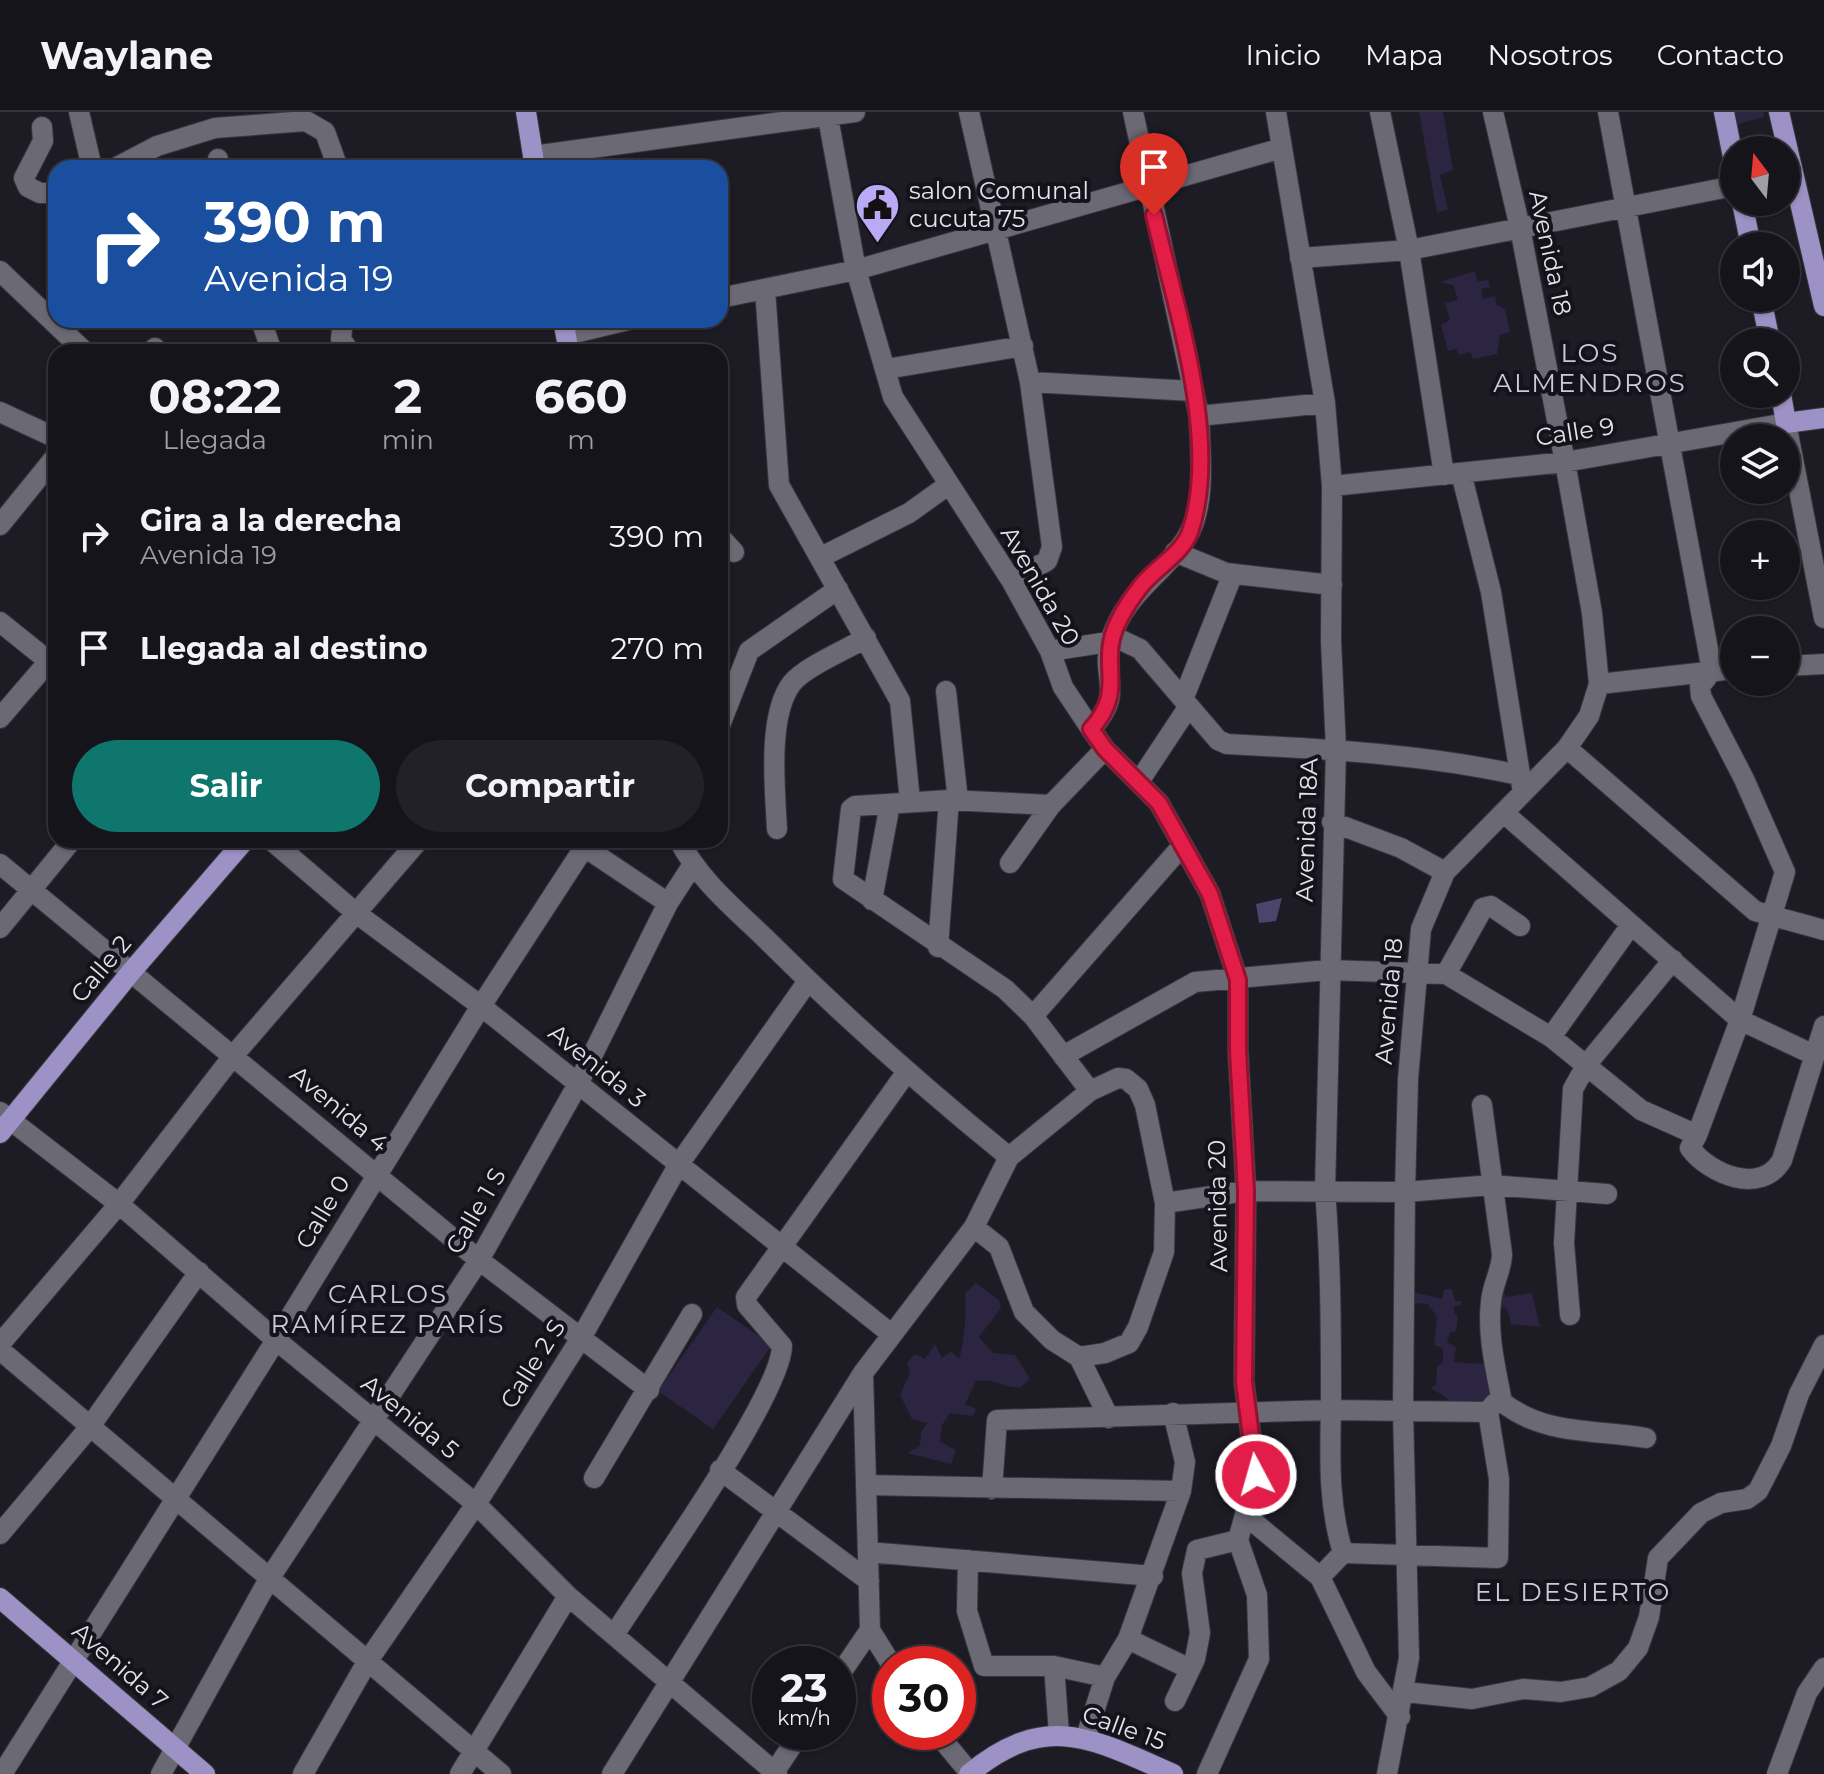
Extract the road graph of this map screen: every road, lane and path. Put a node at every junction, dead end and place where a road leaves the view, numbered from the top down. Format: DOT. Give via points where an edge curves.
graph roads {
  1 [pos="79,112"];
  2 [pos="526,112"];
  3 [pos="855,112"];
  4 [pos="969,112"];
  5 [pos="1133,112"];
  6 [pos="1276,112"];
  7 [pos="1380,112"];
  8 [pos="1493,112"];
  9 [pos="1608,112"];
  10 [pos="1724,112"];
  11 [pos="1779,112"];
  12 [pos="827,114"];
  13 [pos="213,120"];
  14 [pos="42,127"];
  15 [pos="1729,136"];
  16 [pos="1282,148"];
  17 [pos="90,160"];
  18 [pos="130,160"];
  19 [pos="335,160"];
  20 [pos="534,160"];
  21 [pos="546,160"];
  22 [pos="1148,185"];
  23 [pos="1720,189"];
  24 [pos="48,191"];
  25 [pos="1628,207"];
  26 [pos="1520,228"];
  27 [pos="994,232"];
  28 [pos="1409,250"];
  29 [pos="1300,258"];
  30 [pos="856,270"];
  31 [pos="0,271"];
  32 [pos="765,289"];
  33 [pos="728,296"];
  34 [pos="1824,306"];
  35 [pos="48,317"];
  36 [pos="60,328"];
  37 [pos="597,328"];
  38 [pos="566,336"];
  39 [pos="77,344"];
  40 [pos="1023,346"];
  41 [pos="886,369"];
  42 [pos="1030,382"];
  43 [pos="1193,391"];
  44 [pos="1325,403"];
  45 [pos="1783,408"];
  46 [pos="0,412"];
  47 [pos="1199,416"];
  48 [pos="1824,418"];
  49 [pos="1786,423"];
  50 [pos="48,434"];
  51 [pos="1670,442"];
  52 [pos="1565,462"];
  53 [pos="48,466"];
  54 [pos="1453,474"];
  55 [pos="948,485"];
  56 [pos="1332,486"];
  57 [pos="0,525"];
  58 [pos="728,546"];
  59 [pos="734,552"];
  60 [pos="1175,552"];
  61 [pos="821,557"];
  62 [pos="1226,573"];
  63 [pos="1011,580"];
  64 [pos="1332,585"];
  65 [pos="838,589"];
  66 [pos="1824,618"];
  67 [pos="0,622"];
  68 [pos="866,638"];
  69 [pos="1110,642"];
  70 [pos="1050,651"];
  71 [pos="48,656"];
  72 [pos="1824,664"];
  73 [pos="1800,665"];
  74 [pos="48,666"];
  75 [pos="1720,670"];
  76 [pos="1712,671"];
  77 [pos="1599,684"];
  78 [pos="946,691"];
  79 [pos="1186,701"];
  80 [pos="728,705"];
  81 [pos="0,718"];
  82 [pos="1091,729"];
  83 [pos="1567,748"];
  84 [pos="1105,749"];
  85 [pos="1336,749"];
  86 [pos="1140,780"];
  87 [pos="1521,783"];
  88 [pos="954,801"];
  89 [pos="900,802"];
  90 [pos="1051,805"];
  91 [pos="1504,813"];
  92 [pos="1332,822"];
  93 [pos="777,829"];
  94 [pos="1182,846"];
  95 [pos="65,848"];
  96 [pos="238,848"];
  97 [pos="280,848"];
  98 [pos="412,848"];
  99 [pos="578,848"];
  100 [pos="590,848"];
  101 [pos="683,848"];
  102 [pos="1010,863"];
  103 [pos="0,864"];
  104 [pos="692,866"];
  105 [pos="1445,872"];
  106 [pos="30,889"];
  107 [pos="872,900"];
  108 [pos="668,903"];
  109 [pos="356,913"];
  110 [pos="1769,915"];
  111 [pos="1631,925"];
  112 [pos="1520,926"];
  113 [pos="0,928"];
  114 [pos="1824,930"];
  115 [pos="938,947"];
  116 [pos="1673,960"];
  117 [pos="1328,970"];
  118 [pos="131,972"];
  119 [pos="1415,972"];
  120 [pos="1446,974"];
  121 [pos="1238,980"];
  122 [pos="808,981"];
  123 [pos="481,1006"];
  124 [pos="1033,1016"];
  125 [pos="1740,1020"];
  126 [pos="1824,1026"];
  127 [pos="1551,1037"];
  128 [pos="1814,1055"];
  129 [pos="233,1056"];
  130 [pos="1063,1056"];
  131 [pos="1587,1064"];
  132 [pos="906,1073"];
  133 [pos="578,1084"];
  134 [pos="1090,1091"];
  135 [pos="1482,1105"];
  136 [pos="3,1122"];
  137 [pos="1697,1135"];
  138 [pos="1009,1157"];
  139 [pos="679,1164"];
  140 [pos="377,1174"];
  141 [pos="1492,1185"];
  142 [pos="1566,1189"];
  143 [pos="1246,1191"];
  144 [pos="1325,1191"];
  145 [pos="1405,1192"];
  146 [pos="1607,1194"];
  147 [pos="1165,1203"];
  148 [pos="119,1204"];
  149 [pos="974,1227"];
  150 [pos="782,1246"];
  151 [pos="479,1260"];
  152 [pos="199,1272"];
  153 [pos="692,1314"];
  154 [pos="1570,1315"];
  155 [pos="890,1333"];
  156 [pos="581,1338"];
  157 [pos="276,1340"];
  158 [pos="0,1344"];
  159 [pos="1824,1345"];
  160 [pos="0,1350"];
  161 [pos="1079,1357"];
  162 [pos="863,1373"];
  163 [pos="649,1390"];
  164 [pos="1495,1407"];
  165 [pos="1331,1410"];
  166 [pos="1403,1410"];
  167 [pos="1173,1413"];
  168 [pos="1250,1414"];
  169 [pos="1109,1418"];
  170 [pos="375,1421"];
  171 [pos="89,1428"];
  172 [pos="1646,1438"];
  173 [pos="720,1470"];
  174 [pos="594,1478"];
  175 [pos="866,1485"];
  176 [pos="992,1489"];
  177 [pos="1181,1491"];
  178 [pos="173,1499"];
  179 [pos="476,1504"];
  180 [pos="775,1510"];
  181 [pos="1245,1515"];
  182 [pos="0,1534"];
  183 [pos="1238,1540"];
  184 [pos="868,1552"];
  185 [pos="1343,1553"];
  186 [pos="1409,1553"];
  187 [pos="968,1560"];
  188 [pos="1153,1576"];
  189 [pos="1320,1577"];
  190 [pos="269,1579"];
  191 [pos="869,1581"];
  192 [pos="568,1596"];
  193 [pos="0,1598"];
  194 [pos="870,1630"];
  195 [pos="614,1635"];
  196 [pos="1128,1639"];
  197 [pos="880,1646"];
  198 [pos="856,1651"];
  199 [pos="74,1660"];
  200 [pos="367,1662"];
  201 [pos="1054,1666"];
  202 [pos="1824,1668"];
  203 [pos="1190,1669"];
  204 [pos="1105,1677"];
  205 [pos="668,1682"];
  206 [pos="1405,1692"];
  207 [pos="1175,1701"];
  208 [pos="1400,1717"];
  209 [pos="1059,1734"];
  210 [pos="1086,1737"];
  211 [pos="175,1748"];
  212 [pos="790,1750"];
  213 [pos="950,1750"];
  214 [pos="474,1752"];
  215 [pos="775,1773"];
  216 [pos="2,1774"];
  217 [pos="161,1774"];
  218 [pos="205,1774"];
  219 [pos="303,1774"];
  220 [pos="460,1774"];
  221 [pos="501,1774"];
  222 [pos="612,1774"];
  223 [pos="969,1774"];
  224 [pos="1173,1774"];
  225 [pos="1207,1774"];
  226 [pos="1387,1774"];
  227 [pos="1777,1774"];
  1 -- 17 [label="street"];
  2 -- 20 [label="main road"];
  3 -- 12 [label="street"];
  4 -- 27 [label="street"];
  5 -- 22 [label="street"];
  6 -- 16 [label="street, Avenida 18A"];
  7 -- 28 [label="street"];
  8 -- 26 [label="street, Avenida 18"];
  9 -- 25 [label="street"];
  10 -- 15 [label="main road"];
  11 -- 34 [label="main road"];
  12 -- 21 [label="street"];
  12 -- 30 [label="street, Avenida 20"];
  13 -- 18 [label="street"];
  13 -- 19 [label="street" via="306,121 325,132"];
  14 -- 24 [label="street" via="43,141 24,178 28,187"];
  16 -- 22 [label="street"];
  16 -- 29 [label="street, Avenida 18A"];
  22 -- 27 [label="street"];
  22 -- 43 [label="street"];
  23 -- 25 [label="street"];
  25 -- 26 [label="street"];
  25 -- 51 [label="street"];
  26 -- 28 [label="street"];
  26 -- 52 [label="street, Avenida 18"];
  27 -- 30 [label="street"];
  27 -- 40 [label="street"];
  28 -- 29 [label="street"];
  28 -- 54 [label="street"];
  29 -- 44 [label="street, Avenida 18A"];
  30 -- 32 [label="street"];
  30 -- 41 [label="street, Avenida 20"];
  31 -- 35 [label="street"];
  32 -- 33 [label="street"];
  32 -- 61 [label="street" via="779,485"];
  36 -- 39 [label="street"];
  37 -- 38 [label="street"];
  40 -- 41 [label="street"];
  40 -- 42 [label="street"];
  41 -- 55 [label="street, Avenida 20" via="893,397"];
  42 -- 43 [label="street"];
  42 -- 63 [label="street" via="1052,547 1047,561"];
  43 -- 47 [label="street"];
  44 -- 47 [label="street"];
  44 -- 56 [label="street, Avenida 18A"];
  45 -- 49 [label="main road"];
  46 -- 50 [label="street"];
  47 -- 60 [label="street" via="1197,502 1189,535"];
  48 -- 49 [label="main road, Calle 9"];
  49 -- 51 [label="street, Calle 9"];
  49 -- 66 [label="street"];
  51 -- 52 [label="street, Calle 9"];
  51 -- 76 [label="street"];
  52 -- 54 [label="street, Calle 9"];
  52 -- 77 [label="street, Avenida 18"];
  53 -- 57 [label="street"];
  54 -- 56 [label="street, Calle 9"];
  54 -- 87 [label="street" via="1491,592"];
  55 -- 61 [label="street" via="909,513"];
  55 -- 63 [label="street, Avenida 20"];
  56 -- 64 [label="street, Avenida 18A"];
  58 -- 59 [label="street"];
  60 -- 62 [label="street"];
  60 -- 69 [label="street" via="1141,586"];
  61 -- 65 [label="street"];
  62 -- 64 [label="street"];
  62 -- 79 [label="street" via="1230,581"];
  63 -- 70 [label="street, Avenida 20"];
  64 -- 85 [label="street, Avenida 18A"];
  65 -- 68 [label="street"];
  65 -- 80 [label="street" via="749,651"];
  67 -- 71 [label="street"];
  68 -- 89 [label="street" via="900,701"];
  68 -- 93 [label="street" via="794,681 784,696 777,728"];
  69 -- 70 [label="street"];
  69 -- 79 [label="street" via="1121,640 1140,649"];
  69 -- 82 [label="street" via="1110,704"];
  70 -- 82 [label="street, Avenida 20" via="1063,687"];
  72 -- 73 [label="street"];
  74 -- 81 [label="street"];
  75 -- 76 [label="street"];
  76 -- 77 [label="street"];
  76 -- 110 [label="street" via="1700,686 1701,696 1785,872"];
  77 -- 83 [label="street, Avenida 18" via="1589,716"];
  78 -- 88 [label="street"];
  79 -- 85 [label="street" via="1227,744"];
  79 -- 86 [label="street"];
  82 -- 84 [label="street, Avenida 20"];
  83 -- 87 [label="street, Avenida 18"];
  83 -- 110 [label="street" via="1755,911"];
  84 -- 86 [label="street, Avenida 20"];
  84 -- 90 [label="street"];
  85 -- 87 [label="street" via="1451,760"];
  85 -- 92 [label="street, Avenida 18A"];
  86 -- 94 [label="street, Avenida 20"];
  87 -- 91 [label="street, Avenida 18"];
  88 -- 89 [label="street"];
  88 -- 90 [label="street"];
  88 -- 115 [label="street"];
  89 -- 107 [label="street"];
  89 -- 107 [label="street" via="851,809 843,879"];
  90 -- 102 [label="street"];
  91 -- 105 [label="street, Avenida 18"];
  91 -- 111 [label="street"];
  92 -- 105 [label="street" via="1401,848"];
  92 -- 117 [label="street, Avenida 18A"];
  94 -- 121 [label="street, Avenida 20" via="1210,894"];
  94 -- 124 [label="street"];
  95 -- 106 [label="street"];
  96 -- 118 [label="main road, Calle 2"];
  97 -- 109 [label="street, Avenida 3"];
  98 -- 109 [label="street"];
  99 -- 123 [label="street, Calle 0"];
  100 -- 108 [label="street"];
  101 -- 104 [label="street"];
  103 -- 106 [label="street, Avenida 4"];
  104 -- 108 [label="street, Calle 1 S"];
  104 -- 122 [label="street"];
  105 -- 119 [label="street, Avenida 18" via="1421,929"];
  106 -- 113 [label="street"];
  106 -- 118 [label="street, Avenida 4"];
  107 -- 115 [label="street"];
  108 -- 133 [label="street, Calle 1 S"];
  109 -- 123 [label="street, Avenida 3"];
  109 -- 129 [label="street"];
  110 -- 114 [label="street"];
  110 -- 125 [label="street"];
  111 -- 116 [label="street"];
  111 -- 127 [label="street"];
  112 -- 120 [label="street" via="1491,906 1483,908"];
  115 -- 124 [label="street" via="1005,989"];
  116 -- 125 [label="street"];
  116 -- 131 [label="street"];
  117 -- 119 [label="street"];
  117 -- 121 [label="street"];
  117 -- 144 [label="street, Avenida 18A"];
  118 -- 129 [label="street, Avenida 4"];
  118 -- 136 [label="main road, Calle 2"];
  119 -- 120 [label="street"];
  119 -- 145 [label="street, Avenida 18"];
  120 -- 127 [label="street"];
  121 -- 130 [label="street" via="1184,986"];
  121 -- 143 [label="street, Avenida 20"];
  122 -- 132 [label="street"];
  122 -- 139 [label="street, Calle 2 S"];
  123 -- 133 [label="street, Avenida 3"];
  123 -- 140 [label="street, Calle 0"];
  124 -- 130 [label="street"];
  125 -- 128 [label="street"];
  125 -- 137 [label="street"];
  126 -- 128 [label="street"];
  127 -- 131 [label="street"];
  128 -- 137 [label="street" via="1782,1160 1761,1180 1729,1174 1697,1156 1690,1148"];
  129 -- 140 [label="street, Avenida 4"];
  129 -- 148 [label="street"];
  130 -- 134 [label="street"];
  131 -- 137 [label="street" via="1641,1110"];
  131 -- 142 [label="street" via="1573,1089"];
  132 -- 138 [label="street"];
  132 -- 150 [label="street"];
  133 -- 139 [label="street, Avenida 3"];
  133 -- 151 [label="street, Calle 1 S"];
  134 -- 138 [label="street"];
  134 -- 147 [label="street" via="1118,1078 1138,1089"];
  135 -- 141 [label="street"];
  136 -- 148 [label="street, Avenida 5"];
  138 -- 149 [label="street"];
  139 -- 150 [label="street, Avenida 3"];
  139 -- 156 [label="street, Calle 2 S"];
  140 -- 151 [label="street, Avenida 4"];
  140 -- 157 [label="street, Calle 0"];
  141 -- 142 [label="street"];
  141 -- 145 [label="street"];
  141 -- 164 [label="street" via="1502,1264 1492,1287 1489,1328"];
  142 -- 146 [label="street"];
  142 -- 154 [label="street"];
  143 -- 144 [label="street"];
  143 -- 147 [label="street"];
  143 -- 168 [label="street, Avenida 20" via="1244,1382"];
  144 -- 145 [label="street"];
  144 -- 165 [label="street, Avenida 18A"];
  145 -- 166 [label="street, Avenida 18"];
  147 -- 161 [label="street" via="1164,1252 1129,1343"];
  148 -- 152 [label="street, Avenida 5"];
  148 -- 158 [label="street"];
  149 -- 155 [label="street"];
  149 -- 161 [label="street" via="999,1247 1024,1312"];
  150 -- 155 [label="street, Avenida 3"];
  150 -- 173 [label="street" via="746,1301 776,1335 782,1355"];
  151 -- 156 [label="street, Avenida 4"];
  151 -- 170 [label="street, Calle 1 S"];
  152 -- 157 [label="street, Avenida 5"];
  152 -- 171 [label="street"];
  153 -- 163 [label="street"];
  155 -- 162 [label="street"];
  156 -- 163 [label="street, Avenida 4"];
  156 -- 179 [label="street, Calle 2 S"];
  157 -- 170 [label="street, Avenida 5"];
  157 -- 178 [label="street, Calle 0"];
  159 -- 206 [label="street" via="1758,1491 1701,1513 1658,1558 1649,1617 1638,1648 1619,1671 1590,1687 1561,1692 1523,1689 1472,1699"];
  160 -- 171 [label="street"];
  161 -- 169 [label="street"];
  162 -- 175 [label="street"];
  162 -- 180 [label="street"];
  163 -- 174 [label="street"];
  164 -- 166 [label="street"];
  164 -- 172 [label="street" via="1553,1429"];
  164 -- 186 [label="street" via="1498,1558"];
  165 -- 166 [label="street"];
  165 -- 168 [label="street"];
  165 -- 185 [label="street, Avenida 18A" via="1328,1475"];
  166 -- 186 [label="street, Avenida 18"];
  167 -- 168 [label="street"];
  167 -- 169 [label="street"];
  167 -- 177 [label="street" via="1185,1462"];
  168 -- 181 [label="street, Avenida 20" via="1256,1475"];
  169 -- 176 [label="street" via="997,1420"];
  170 -- 179 [label="street, Avenida 5"];
  170 -- 190 [label="street, Calle 1 S"];
  171 -- 178 [label="street"];
  171 -- 182 [label="street"];
  173 -- 180 [label="street"];
  173 -- 195 [label="street"];
  175 -- 176 [label="street"];
  175 -- 184 [label="street"];
  176 -- 177 [label="street"];
  177 -- 188 [label="street"];
  178 -- 190 [label="street"];
  178 -- 199 [label="street, Calle 0"];
  179 -- 192 [label="street, Avenida 5"];
  179 -- 200 [label="street, Calle 2 S"];
  180 -- 191 [label="street"];
  180 -- 205 [label="street"];
  181 -- 183 [label="street, Avenida 20"];
  181 -- 189 [label="street"];
  183 -- 203 [label="street" via="1197,1550 1192,1573 1200,1633"];
  183 -- 225 [label="street" via="1257,1595 1259,1659"];
  184 -- 187 [label="street"];
  184 -- 191 [label="street"];
  185 -- 186 [label="street"];
  185 -- 189 [label="street"];
  186 -- 206 [label="street, Avenida 18"];
  187 -- 188 [label="street"];
  187 -- 201 [label="street" via="967,1611 984,1666"];
  188 -- 196 [label="street"];
  189 -- 208 [label="street" via="1366,1672"];
  190 -- 200 [label="street"];
  190 -- 211 [label="street, Calle 1 S"];
  191 -- 194 [label="street"];
  192 -- 195 [label="street, Avenida 5"];
  192 -- 214 [label="street"];
  193 -- 199 [label="main road, Avenida 7"];
  194 -- 197 [label="street"];
  194 -- 198 [label="street"];
  195 -- 205 [label="street, Avenida 5"];
  196 -- 203 [label="street"];
  196 -- 204 [label="street"];
  199 -- 211 [label="main road, Avenida 7"];
  199 -- 216 [label="street, Calle 0"];
  200 -- 214 [label="street"];
  200 -- 219 [label="street, Calle 2 S"];
  201 -- 204 [label="street"];
  201 -- 209 [label="street"];
  202 -- 227 [label="street" via="1807,1693"];
  203 -- 207 [label="street"];
  204 -- 210 [label="street"];
  205 -- 215 [label="street, Avenida 5"];
  205 -- 222 [label="street"];
  206 -- 208 [label="street, Avenida 18"];
  208 -- 226 [label="street, Avenida 18"];
  209 -- 210 [label="main road, Calle 15"];
  209 -- 223 [label="main road, Calle 15" via="1004,1748"];
  210 -- 224 [label="main road, Calle 15"];
  211 -- 217 [label="street, Calle 1 S"];
  211 -- 218 [label="main road, Avenida 7"];
  212 -- 215 [label="street"];
  213 -- 223 [label="street"];
  214 -- 220 [label="street"];
  214 -- 221 [label="street"];
}
